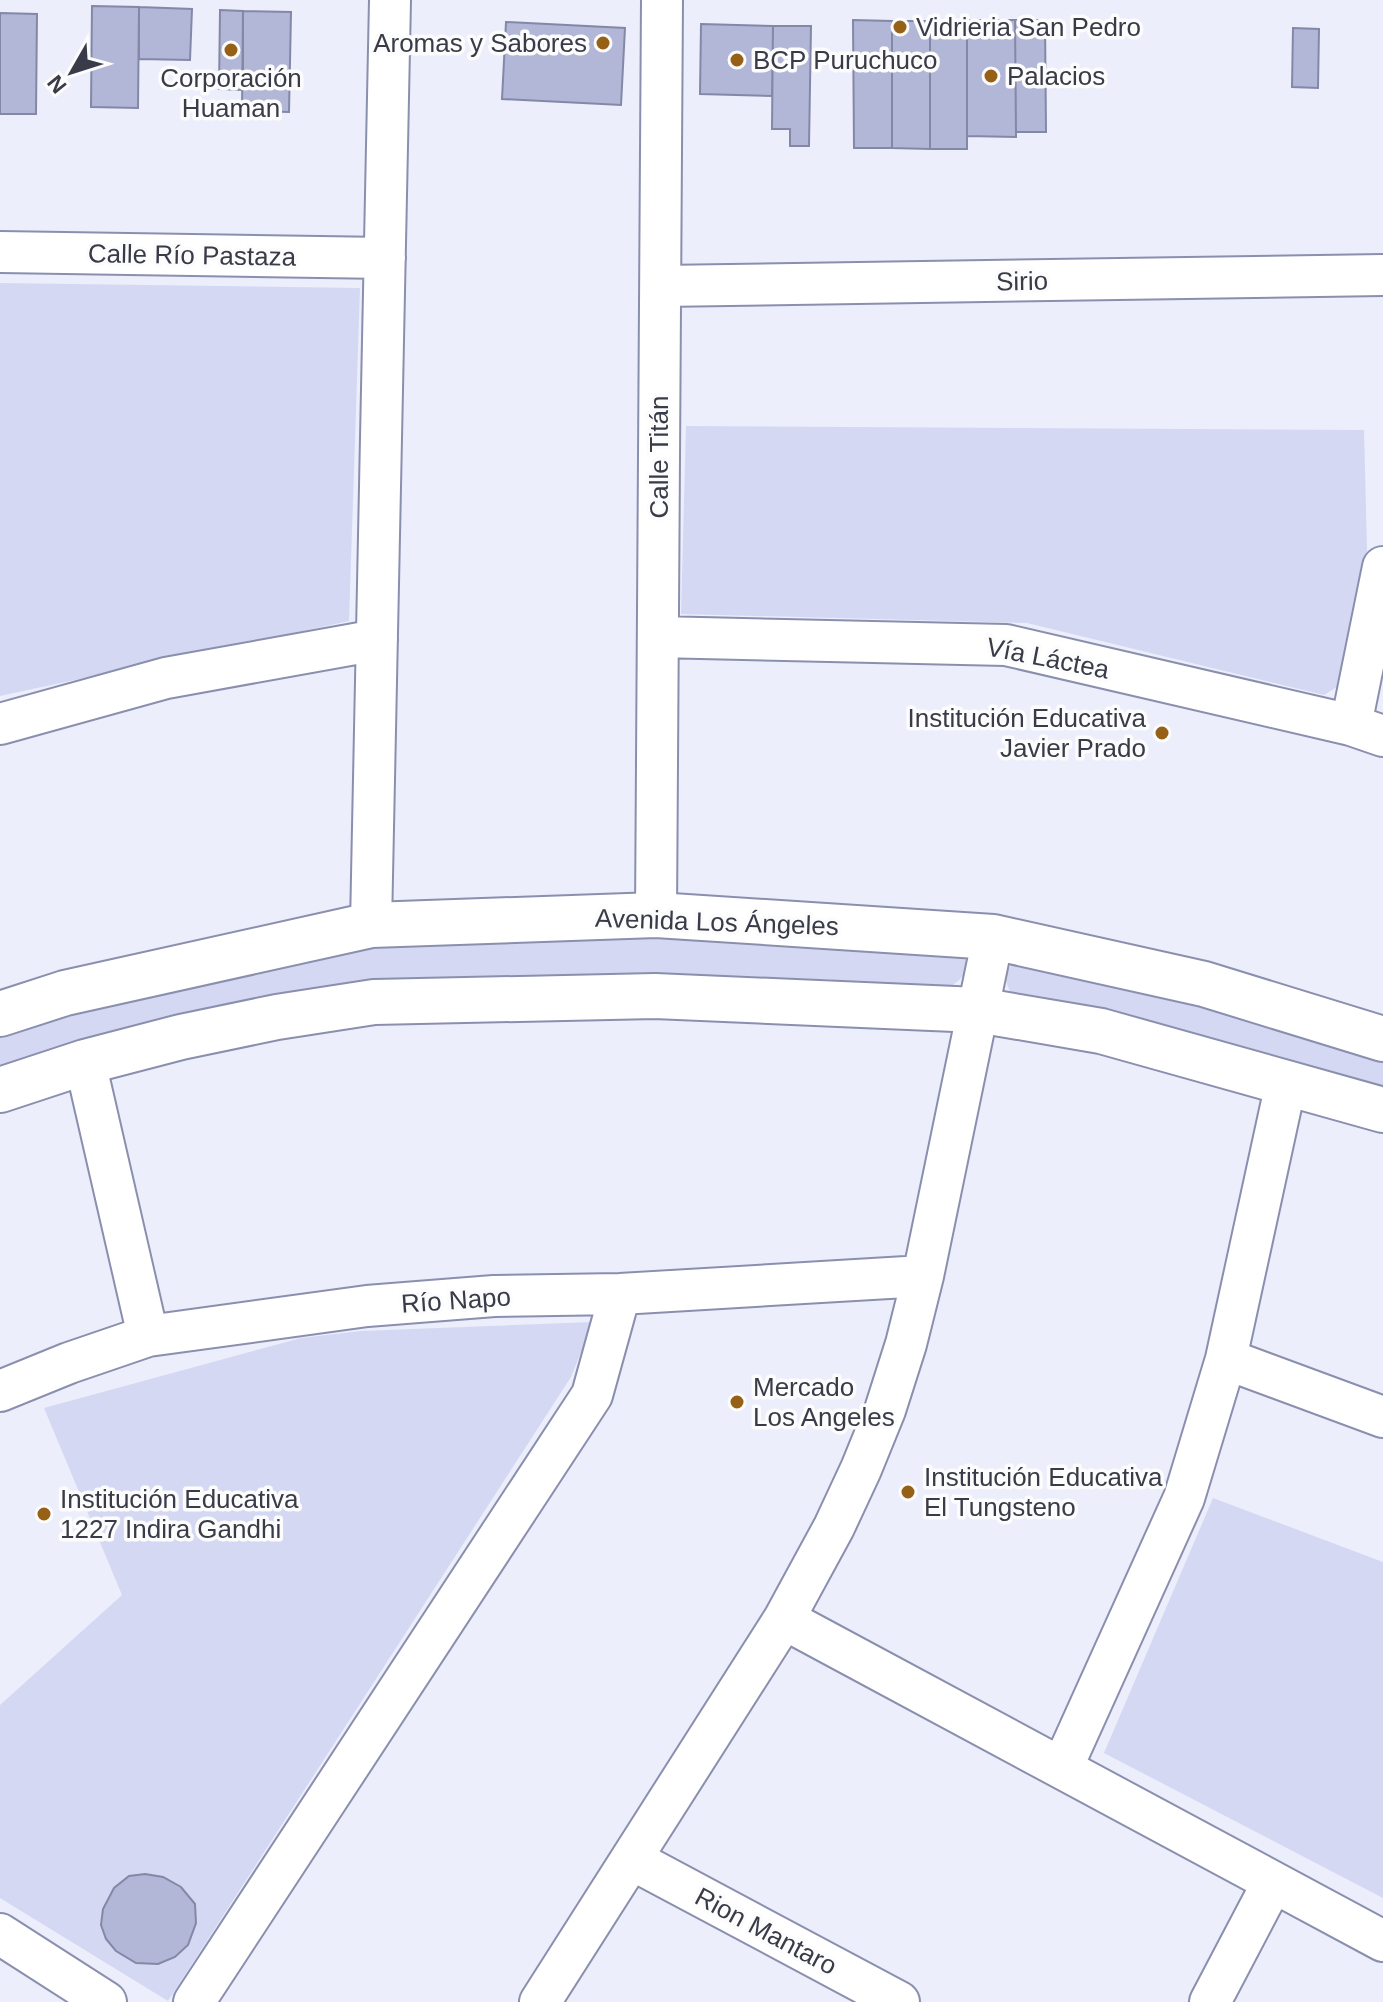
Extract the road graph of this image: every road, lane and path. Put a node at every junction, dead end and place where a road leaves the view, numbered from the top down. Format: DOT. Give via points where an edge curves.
graph roads {
  1 [pos="390,0"];
  2 [pos="662,0"];
  3 [pos="0,252"];
  4 [pos="385,258"];
  5 [pos="1383,275"];
  6 [pos="661,286"];
  7 [pos="1383,567"];
  8 [pos="658,637"];
  9 [pos="377,640"];
  10 [pos="0,724"];
  11 [pos="1367,731"];
  12 [pos="656,915"];
  13 [pos="371,925"];
  14 [pos="993,937"];
  15 [pos="978,1010"];
  16 [pos="0,1014"];
  17 [pos="1383,1039"];
  18 [pos="85,1062"];
  19 [pos="1286,1083"];
  20 [pos="0,1090"];
  21 [pos="1383,1110"];
  22 [pos="923,1276"];
  23 [pos="620,1294"];
  24 [pos="148,1336"];
  25 [pos="1226,1359"];
  26 [pos="0,1391"];
  27 [pos="1383,1417"];
  28 [pos="784,1619"];
  29 [pos="1062,1768"];
  30 [pos="633,1860"];
  31 [pos="1273,1882"];
  32 [pos="0,1934"];
  33 [pos="1383,1941"];
  34 [pos="896,2001"];
  35 [pos="106,2002"];
  36 [pos="194,2002"];
  37 [pos="540,2002"];
  38 [pos="1210,2002"];
  1 -- 4 [label="street"];
  2 -- 6 [label="street, Calle Titán"];
  3 -- 4 [label="street, Calle Río Pastaza"];
  4 -- 9 [label="street"];
  5 -- 6 [label="street, Sirio"];
  6 -- 8 [label="street, Calle Titán"];
  7 -- 11 [label="street"];
  8 -- 11 [label="street, Vía Láctea" via="1006,645"];
  8 -- 12 [label="street, Calle Titán"];
  9 -- 10 [label="street" via="166,678"];
  9 -- 13 [label="street"];
  12 -- 13 [label="street, Avenida Los Ángeles"];
  12 -- 14 [label="street, Avenida Los Ángeles"];
  13 -- 16 [label="street, Avenida Los Ángeles" via="65,993"];
  14 -- 15 [label="street"];
  14 -- 17 [label="street, Avenida Los Ángeles" via="1204,984"];
  15 -- 18 [label="street" via="655,996 374,1002 208,1031"];
  15 -- 19 [label="street" via="1101,1031"];
  15 -- 22 [label="street"];
  18 -- 20 [label="street"];
  18 -- 24 [label="street"];
  19 -- 21 [label="street"];
  19 -- 25 [label="street"];
  22 -- 23 [label="street, Río Napo"];
  22 -- 28 [label="street" via="893,1384 861,1469"];
  23 -- 24 [label="street, Río Napo" via="367,1306"];
  23 -- 36 [label="street" via="592,1395"];
  24 -- 26 [label="street, Río Napo"];
  25 -- 27 [label="street"];
  25 -- 29 [label="street" via="1184,1498"];
  28 -- 29 [label="street"];
  28 -- 30 [label="street"];
  29 -- 31 [label="street"];
  30 -- 34 [label="street, Rion Mantaro"];
  30 -- 37 [label="street"];
  31 -- 33 [label="street"];
  31 -- 38 [label="street"];
  32 -- 35 [label="street"];
}
